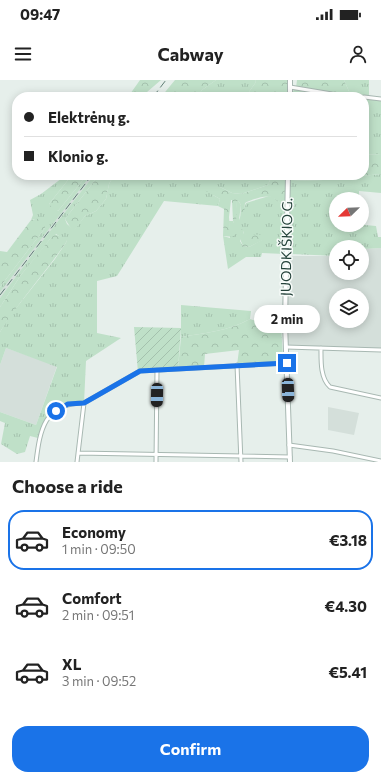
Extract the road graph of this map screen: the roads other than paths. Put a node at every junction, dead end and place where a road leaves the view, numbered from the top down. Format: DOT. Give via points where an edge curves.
graph roads {
  1 [pos="290,80"];
  2 [pos="290,87"];
  3 [pos="290,92"];
  4 [pos="320,92"];
  5 [pos="369,98"];
  6 [pos="381,99"];
  7 [pos="288,180"];
  8 [pos="286,347"];
  9 [pos="321,348"];
  10 [pos="381,350"];
  11 [pos="287,363"];
  12 [pos="237,365"];
  13 [pos="157,370"];
  14 [pos="381,398"];
  15 [pos="84,403"];
  16 [pos="289,445"];
  17 [pos="78,453"];
  18 [pos="156,454"];
  19 [pos="241,456"];
  20 [pos="290,457"];
  21 [pos="381,461"];
  22 [pos="36,462"];
  23 [pos="77,462"];
  24 [pos="156,462"];
  25 [pos="241,462"];
  26 [pos="290,462"];
  1 -- 2 [label="street"];
  2 -- 3 [label="street"];
  2 -- 4 [label="street"];
  5 -- 6 [label="street"];
  7 -- 8 [label="street, JUODKIŠKIO G."];
  8 -- 9 [label="street"];
  8 -- 11 [label="street, JUODKIŠKIO G."];
  9 -- 10 [label="street"];
  9 -- 14 [label="street" via="324,377 330,387"];
  11 -- 12 [label="street"];
  11 -- 16 [label="street, JUODKIŠKIO G."];
  12 -- 13 [label="street"];
  12 -- 19 [label="street"];
  13 -- 15 [label="street" via="140,371"];
  13 -- 18 [label="street"];
  15 -- 17 [label="street"];
  15 -- 22 [label="street" via="61,407 45,422 40,434"];
  16 -- 20 [label="street, JUODKIŠKIO G."];
  16 -- 21 [label="street"];
  17 -- 18 [label="street"];
  17 -- 23 [label="street"];
  18 -- 19 [label="street"];
  18 -- 24 [label="street"];
  19 -- 20 [label="street"];
  19 -- 25 [label="street"];
  20 -- 26 [label="street, JUODKIŠKIO G."];
}
